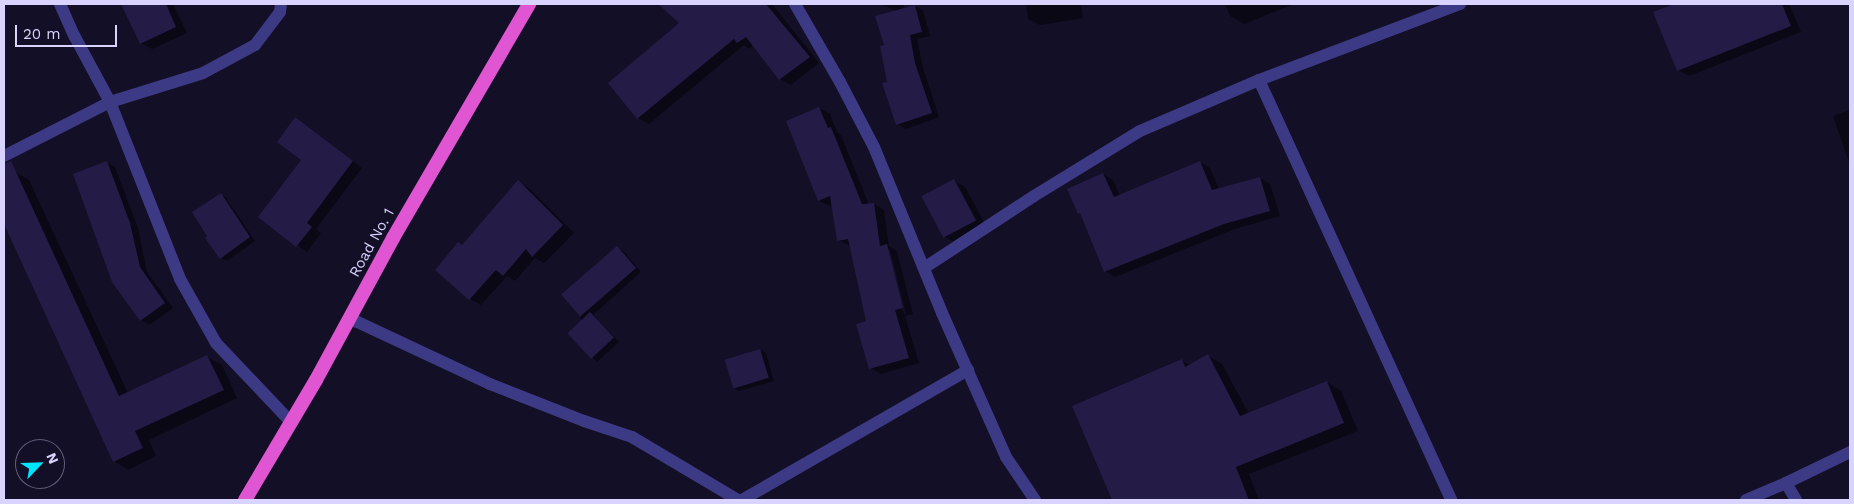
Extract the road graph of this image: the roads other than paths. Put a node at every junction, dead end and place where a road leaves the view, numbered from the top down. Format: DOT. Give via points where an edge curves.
graph roads {
  1 [pos="60,4"];
  2 [pos="281,4"];
  3 [pos="529,4"];
  4 [pos="794,4"];
  5 [pos="1460,4"];
  6 [pos="1259,80"];
  7 [pos="110,102"];
  8 [pos="4,156"];
  9 [pos="924,268"];
  10 [pos="349,318"];
  11 [pos="968,370"];
  12 [pos="290,421"];
  13 [pos="1850,452"];
  14 [pos="1786,483"];
  15 [pos="245,500"];
  16 [pos="738,500"];
  17 [pos="742,500"];
  18 [pos="1035,500"];
  19 [pos="1451,500"];
  20 [pos="1746,500"];
  21 [pos="1796,500"];
  1 -- 7 [label="street"];
  2 -- 7 [label="street" via="280,12 255,45 203,73"];
  3 -- 10 [label="highway, Road No. 1"];
  4 -- 9 [label="street" via="874,147"];
  5 -- 6 [label="street"];
  6 -- 9 [label="street" via="1140,131"];
  6 -- 19 [label="street"];
  7 -- 8 [label="street"];
  7 -- 12 [label="street" via="180,279 216,343"];
  9 -- 11 [label="street"];
  10 -- 12 [label="highway, Road No. 1"];
  10 -- 16 [label="street" via="490,384 632,437"];
  11 -- 17 [label="street"];
  11 -- 18 [label="street" via="1006,457"];
  12 -- 15 [label="highway, Road No. 1"];
  13 -- 14 [label="street"];
  14 -- 20 [label="street"];
  14 -- 21 [label="street"];
}
